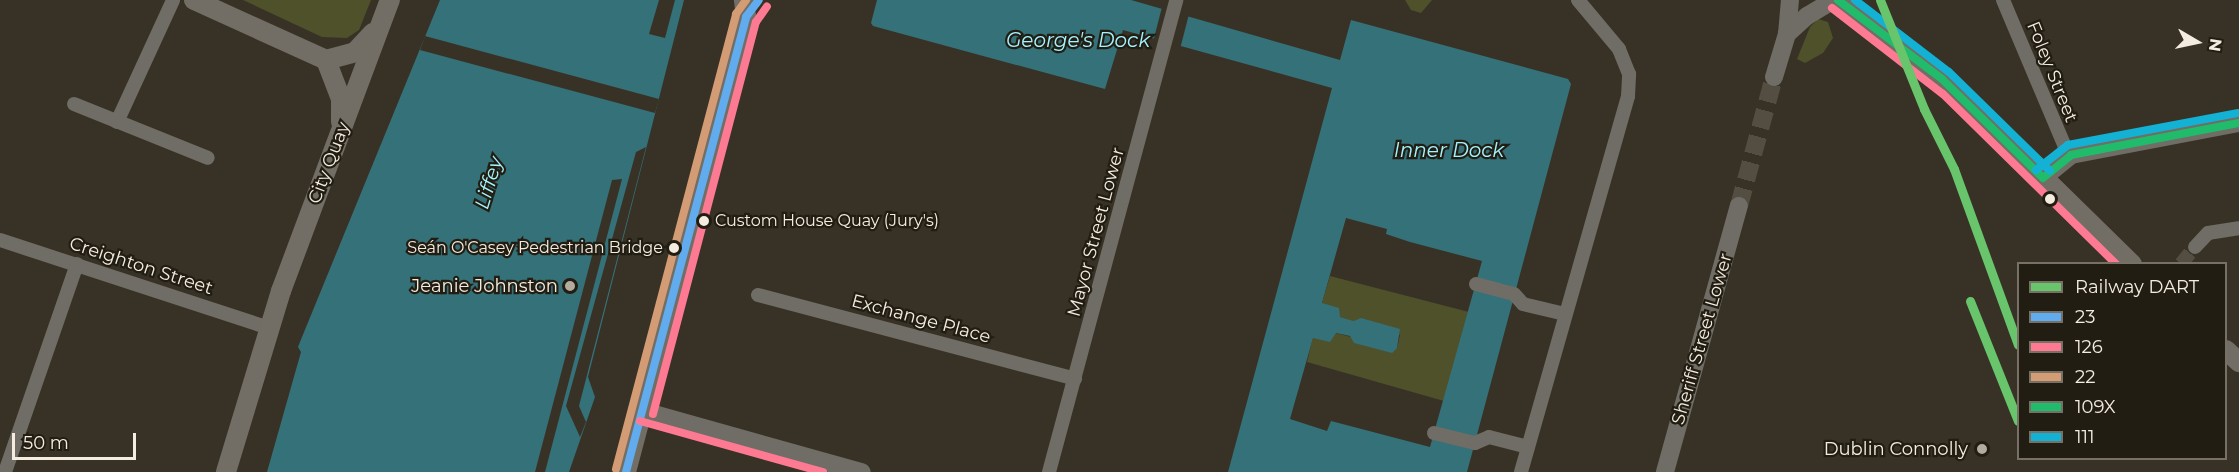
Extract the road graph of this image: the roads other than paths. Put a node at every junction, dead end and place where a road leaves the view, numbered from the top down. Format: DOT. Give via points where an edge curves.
graph roads {
  1 [pos="173,0"];
  2 [pos="194,0"];
  3 [pos="390,0"];
  4 [pos="759,0"];
  5 [pos="1578,0"];
  6 [pos="1790,0"];
  7 [pos="1836,0"];
  8 [pos="2003,0"];
  9 [pos="1176,2"];
  10 [pos="745,8"];
  11 [pos="1787,33"];
  12 [pos="326,60"];
  13 [pos="1774,77"];
  14 [pos="74,104"];
  15 [pos="117,122"];
  16 [pos="2239,123"];
  17 [pos="341,134"];
  18 [pos="2068,156"];
  19 [pos="208,158"];
  20 [pos="2043,178"];
  21 [pos="1739,206"];
  22 [pos="2239,228"];
  23 [pos="0,240"];
  24 [pos="2195,247"];
  25 [pos="2130,262"];
  26 [pos="77,264"];
  27 [pos="1476,284"];
  28 [pos="759,295"];
  29 [pos="1565,314"];
  30 [pos="270,328"];
  31 [pos="2227,351"];
  32 [pos="2239,362"];
  33 [pos="1075,379"];
  34 [pos="642,411"];
  35 [pos="1434,433"];
  36 [pos="1528,447"];
  37 [pos="5,472"];
  38 [pos="226,472"];
  39 [pos="626,472"];
  40 [pos="862,472"];
  41 [pos="1049,472"];
  42 [pos="1521,472"];
  43 [pos="1665,472"];
  1 -- 15 [label="street"];
  2 -- 12 [label="main road"];
  3 -- 12 [label="main road" via="372,35 355,52"];
  3 -- 17 [label="main road, City Quay"];
  4 -- 10 [label="main road"];
  5 -- 29 [label="street" via="1618,49 1629,74 1628,96"];
  6 -- 11 [label="street"];
  7 -- 11 [label="street"];
  7 -- 20 [label="main road" via="1942,79"];
  8 -- 18 [label="street, Foley Street"];
  9 -- 33 [label="street, Mayor Street Lower"];
  10 -- 34 [label="main road"];
  11 -- 13 [label="street"];
  12 -- 17 [label="main road" via="340,99"];
  14 -- 15 [label="street"];
  15 -- 19 [label="street"];
  16 -- 18 [label="street"];
  17 -- 30 [label="main road, City Quay"];
  18 -- 20 [label="street"];
  20 -- 25 [label="main road"];
  21 -- 43 [label="street, Sheriff Street Lower"];
  22 -- 24 [label="street" via="2208,233"];
  23 -- 26 [label="street, Creighton Street"];
  26 -- 30 [label="street, Creighton Street"];
  26 -- 37 [label="street"];
  27 -- 29 [label="street" via="1514,294 1523,304"];
  28 -- 33 [label="street, Exchange Place"];
  29 -- 36 [label="street"];
  30 -- 38 [label="main road, City Quay"];
  31 -- 32 [label="main road"];
  33 -- 41 [label="street, Mayor Street Lower"];
  34 -- 39 [label="main road"];
  34 -- 40 [label="street"];
  35 -- 36 [label="street" via="1475,443 1489,437"];
  36 -- 42 [label="street"];
}
